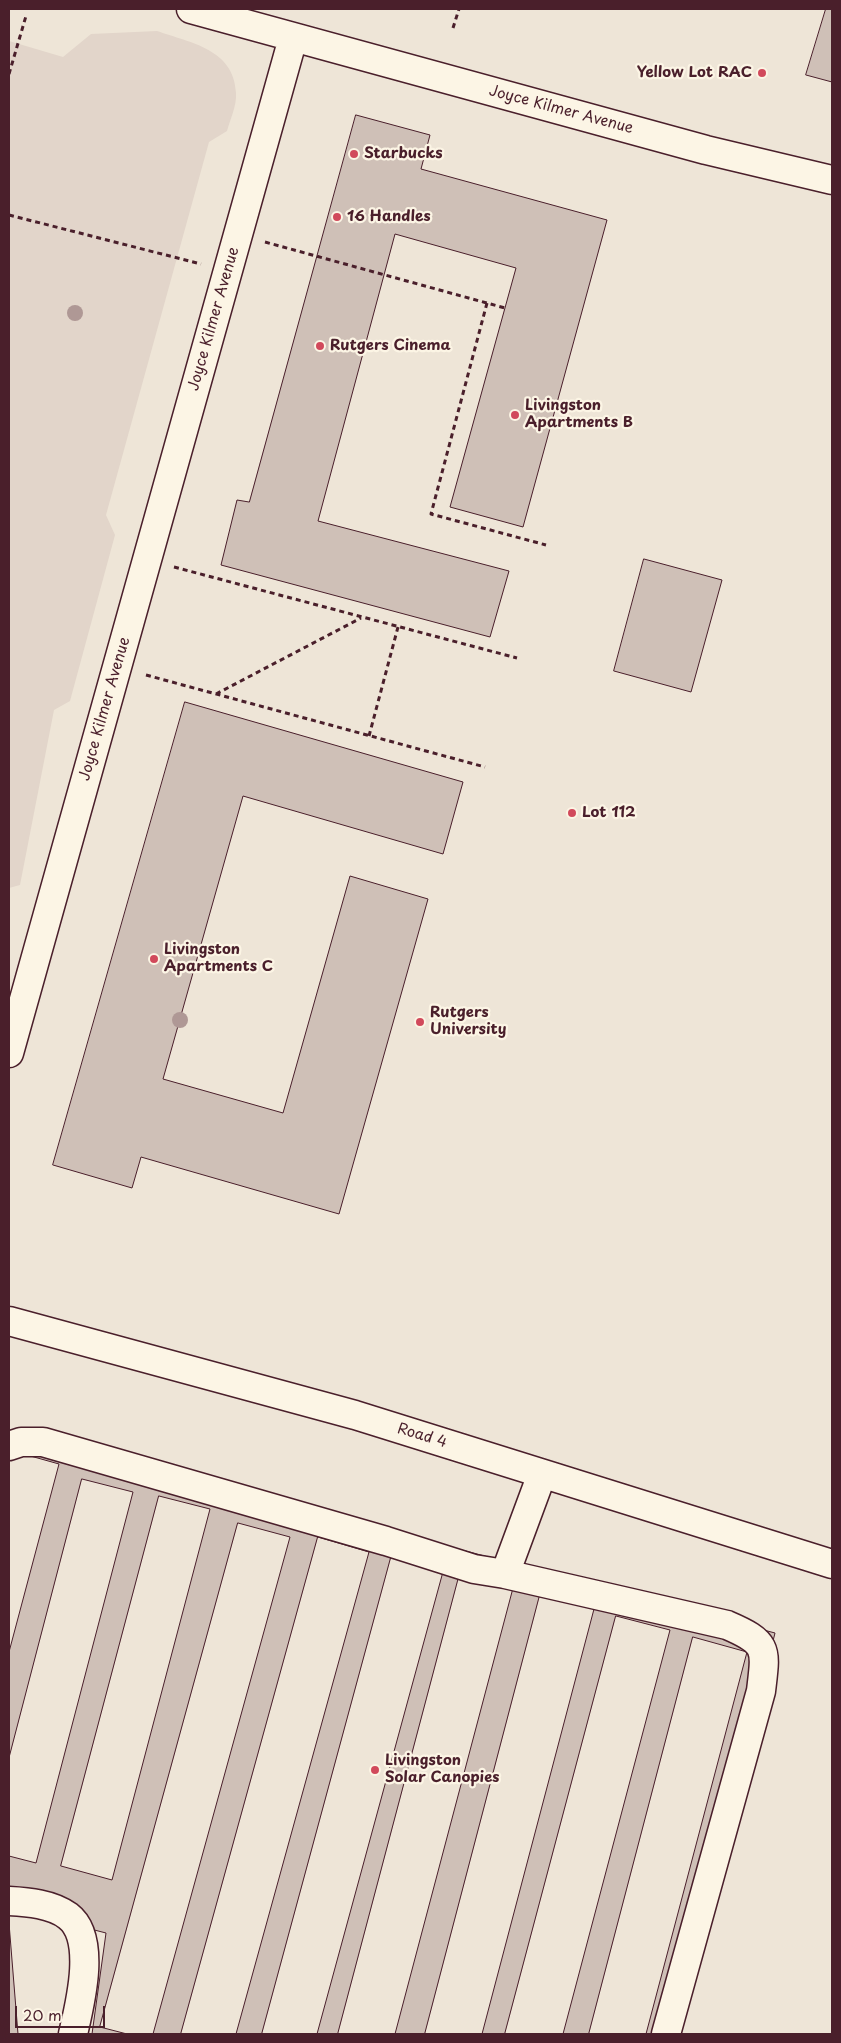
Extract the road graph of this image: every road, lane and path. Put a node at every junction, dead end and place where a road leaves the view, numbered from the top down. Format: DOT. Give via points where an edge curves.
graph roads {
  1 [pos="192,9"];
  2 [pos="459,9"];
  3 [pos="26,16"];
  4 [pos="453,28"];
  5 [pos="293,38"];
  6 [pos="9,74"];
  7 [pos="832,180"];
  8 [pos="9,215"];
  9 [pos="238,235"];
  10 [pos="228,271"];
  11 [pos="487,303"];
  12 [pos="505,308"];
  13 [pos="546,545"];
  14 [pos="147,559"];
  15 [pos="361,617"];
  16 [pos="398,627"];
  17 [pos="517,658"];
  18 [pos="117,668"];
  19 [pos="216,694"];
  20 [pos="369,736"];
  21 [pos="485,767"];
  22 [pos="9,1053"];
  23 [pos="9,1321"];
  24 [pos="9,1446"];
  25 [pos="542,1474"];
  26 [pos="832,1564"];
  27 [pos="505,1574"];
  28 [pos="9,1901"];
  29 [pos="72,2034"];
  30 [pos="666,2034"];
  1 -- 5 [label="street"];
  2 -- 4 [label="path"];
  3 -- 6 [label="path"];
  5 -- 7 [label="street, Joyce Kilmer Avenue" via="706,150"];
  5 -- 9 [label="street, Joyce Kilmer Avenue"];
  8 -- 10 [label="path"];
  9 -- 10 [label="street, Joyce Kilmer Avenue"];
  9 -- 11 [label="path"];
  10 -- 14 [label="street, Joyce Kilmer Avenue"];
  11 -- 12 [label="path"];
  11 -- 13 [label="path" via="431,514"];
  14 -- 15 [label="path"];
  14 -- 18 [label="street, Joyce Kilmer Avenue"];
  15 -- 16 [label="path"];
  15 -- 19 [label="path"];
  16 -- 17 [label="path"];
  16 -- 20 [label="path"];
  18 -- 19 [label="path"];
  18 -- 22 [label="street, Joyce Kilmer Avenue"];
  19 -- 20 [label="path"];
  20 -- 21 [label="path"];
  23 -- 25 [label="street, Road 4" via="355,1415"];
  24 -- 27 [label="street" via="21,1442 43,1442 474,1569"];
  25 -- 26 [label="street, Road 4"];
  25 -- 27 [label="street"];
  27 -- 30 [label="street" via="727,1625 758,1642 765,1658 761,1691"];
  28 -- 29 [label="street" via="38,1903 68,1916 81,1934 85,1964 82,1997"];
}
